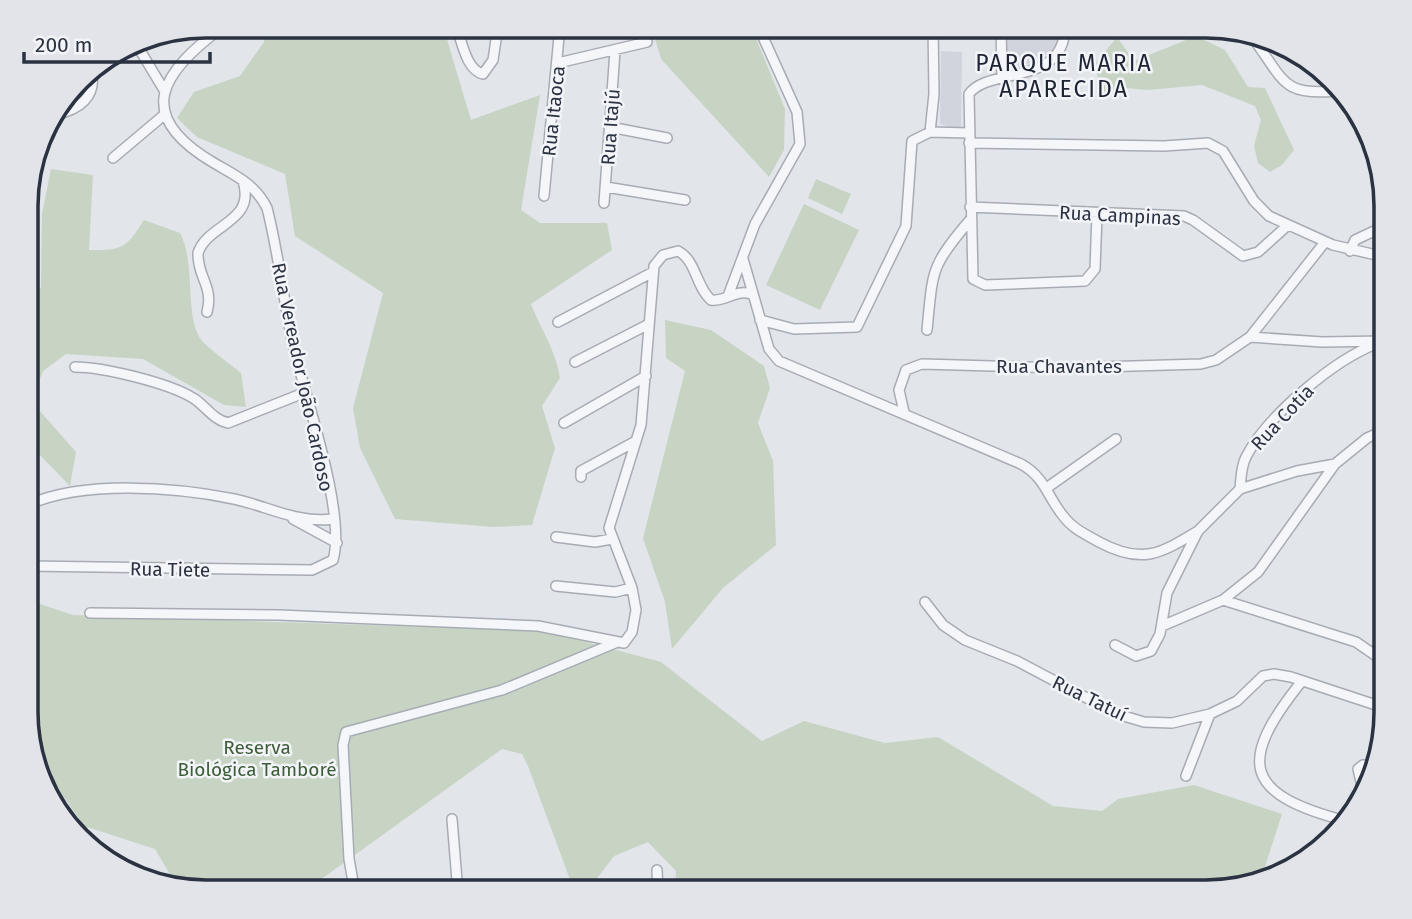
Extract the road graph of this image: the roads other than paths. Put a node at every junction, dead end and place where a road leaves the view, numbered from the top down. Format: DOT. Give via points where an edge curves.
graph roads {
  1 [pos="208,38"];
  2 [pos="461,38"];
  3 [pos="496,38"];
  4 [pos="559,38"];
  5 [pos="763,38"];
  6 [pos="933,38"];
  7 [pos="1001,38"];
  8 [pos="1063,38"];
  9 [pos="647,42"];
  10 [pos="1260,48"];
  11 [pos="615,51"];
  12 [pos="141,52"];
  13 [pos="558,63"];
  14 [pos="1002,79"];
  15 [pos="93,83"];
  16 [pos="164,90"];
  17 [pos="1327,92"];
  18 [pos="71,107"];
  19 [pos="164,115"];
  20 [pos="610,127"];
  21 [pos="930,132"];
  22 [pos="968,133"];
  23 [pos="667,138"];
  24 [pos="969,144"];
  25 [pos="113,158"];
  26 [pos="243,179"];
  27 [pos="606,187"];
  28 [pos="544,196"];
  29 [pos="685,200"];
  30 [pos="604,203"];
  31 [pos="970,207"];
  32 [pos="1097,214"];
  33 [pos="970,220"];
  34 [pos="1288,225"];
  35 [pos="1373,232"];
  36 [pos="1325,242"];
  37 [pos="1350,251"];
  38 [pos="1373,255"];
  39 [pos="743,259"];
  40 [pos="653,272"];
  41 [pos="751,294"];
  42 [pos="728,297"];
  43 [pos="206,312"];
  44 [pos="760,320"];
  45 [pos="558,322"];
  46 [pos="649,324"];
  47 [pos="927,330"];
  48 [pos="1250,337"];
  49 [pos="1373,341"];
  50 [pos="1373,345"];
  51 [pos="575,362"];
  52 [pos="75,367"];
  53 [pos="646,376"];
  54 [pos="306,392"];
  55 [pos="904,412"];
  56 [pos="564,424"];
  57 [pos="1373,435"];
  58 [pos="1116,439"];
  59 [pos="636,441"];
  60 [pos="614,451"];
  61 [pos="629,460"];
  62 [pos="1335,464"];
  63 [pos="581,477"];
  64 [pos="1048,487"];
  65 [pos="1240,489"];
  66 [pos="38,501"];
  67 [pos="283,513"];
  68 [pos="333,519"];
  69 [pos="1198,531"];
  70 [pos="556,537"];
  71 [pos="612,539"];
  72 [pos="337,543"];
  73 [pos="38,566"];
  74 [pos="556,586"];
  75 [pos="632,588"];
  76 [pos="1223,600"];
  77 [pos="925,602"];
  78 [pos="90,613"];
  79 [pos="1162,626"];
  80 [pos="624,643"];
  81 [pos="1115,645"];
  82 [pos="1373,654"];
  83 [pos="1302,681"];
  84 [pos="1373,704"];
  85 [pos="1210,714"];
  86 [pos="1186,776"];
  87 [pos="1336,818"];
  88 [pos="452,819"];
  89 [pos="657,870"];
  90 [pos="353,880"];
  91 [pos="457,880"];
  92 [pos="657,880"];
  1 -- 16 [label="street" via="175,68"];
  2 -- 3 [label="street" via="471,64 485,73 493,60"];
  4 -- 13 [label="street, Rua Itaoca"];
  5 -- 39 [label="street" via="797,112 801,133 795,157 755,224"];
  6 -- 21 [label="street"];
  7 -- 14 [label="street"];
  8 -- 14 [label="street" via="1052,59"];
  9 -- 11 [label="street"];
  10 -- 17 [label="street" via="1292,88 1306,93"];
  11 -- 13 [label="street"];
  11 -- 20 [label="street, Rua Itajú"];
  12 -- 16 [label="street"];
  13 -- 28 [label="street, Rua Itaoca"];
  14 -- 22 [label="street" via="971,91"];
  15 -- 18 [label="street" via="86,101"];
  16 -- 19 [label="street"];
  19 -- 25 [label="street"];
  19 -- 26 [label="street, Rua Vereador João Cardoso" via="197,151"];
  20 -- 23 [label="street"];
  20 -- 27 [label="street, Rua Itajú"];
  21 -- 22 [label="street"];
  21 -- 44 [label="street" via="910,146 906,226 858,327 794,329"];
  22 -- 24 [label="street"];
  24 -- 31 [label="street"];
  24 -- 34 [label="street" via="1164,146 1198,141 1215,145 1233,164 1261,209"];
  26 -- 43 [label="street" via="246,192 239,212 198,253 210,292"];
  26 -- 54 [label="street, Rua Vereador João Cardoso" via="257,190 267,208"];
  27 -- 29 [label="street"];
  27 -- 30 [label="street, Rua Itajú"];
  31 -- 32 [label="street, Rua Campinas"];
  31 -- 33 [label="street"];
  32 -- 33 [label="street" via="1096,269 1080,282 975,282"];
  32 -- 34 [label="street, Rua Campinas" via="1189,218 1243,256 1258,252"];
  33 -- 47 [label="street" via="937,260"];
  34 -- 36 [label="street"];
  35 -- 37 [label="street" via="1355,240"];
  36 -- 37 [label="street"];
  36 -- 48 [label="street, Rua Chavantes"];
  37 -- 38 [label="street"];
  39 -- 41 [label="street"];
  39 -- 42 [label="street"];
  40 -- 42 [label="street" via="657,260 678,251 688,258 708,297 717,301"];
  40 -- 45 [label="street"];
  40 -- 46 [label="street"];
  41 -- 42 [label="street" via="739,292"];
  41 -- 44 [label="street"];
  44 -- 55 [label="street" via="769,349 779,361"];
  46 -- 51 [label="street"];
  46 -- 53 [label="street"];
  48 -- 49 [label="street"];
  48 -- 55 [label="street, Rua Chavantes" via="1216,360 1201,364 1054,368 922,364 906,370 900,383"];
  50 -- 65 [label="street, Rua Cotia" via="1294,399 1245,457"];
  52 -- 54 [label="street" via="185,393 228,423"];
  53 -- 56 [label="street"];
  53 -- 59 [label="street"];
  54 -- 68 [label="street, Rua Vereador João Cardoso"];
  55 -- 64 [label="street" via="1021,464"];
  57 -- 62 [label="street"];
  58 -- 64 [label="street"];
  59 -- 60 [label="street"];
  59 -- 61 [label="street"];
  60 -- 61 [label="street"];
  60 -- 63 [label="street" via="582,471"];
  61 -- 71 [label="street" via="609,528"];
  62 -- 65 [label="street"];
  62 -- 76 [label="street" via="1269,559"];
  64 -- 69 [label="street" via="1073,526 1116,551 1143,556 1158,553"];
  65 -- 69 [label="street"];
  66 -- 67 [label="street" via="59,494 152,490 235,499"];
  67 -- 68 [label="street"];
  67 -- 72 [label="street"];
  68 -- 72 [label="street, Rua Vereador João Cardoso"];
  69 -- 79 [label="street" via="1167,593"];
  70 -- 71 [label="street" via="595,542"];
  71 -- 75 [label="street"];
  72 -- 73 [label="street, Rua Tiete" via="333,560 312,570"];
  74 -- 75 [label="street" via="611,592"];
  75 -- 80 [label="street" via="636,618"];
  76 -- 79 [label="street"];
  76 -- 82 [label="street" via="1356,642"];
  77 -- 85 [label="street, Rua Tatuí" via="935,618 956,635 1017,660 1117,714 1155,724"];
  78 -- 80 [label="street" via="538,626"];
  79 -- 81 [label="street" via="1157,643 1146,655 1136,656"];
  80 -- 90 [label="street" via="612,643 502,690 344,735"];
  83 -- 84 [label="street, Rua Tatuí"];
  83 -- 85 [label="street, Rua Tatuí" via="1283,675 1263,676 1237,701"];
  83 -- 87 [label="street" via="1265,733 1258,759 1260,772 1279,796"];
  85 -- 86 [label="street"];
  88 -- 91 [label="street"];
  89 -- 92 [label="street"];
}
